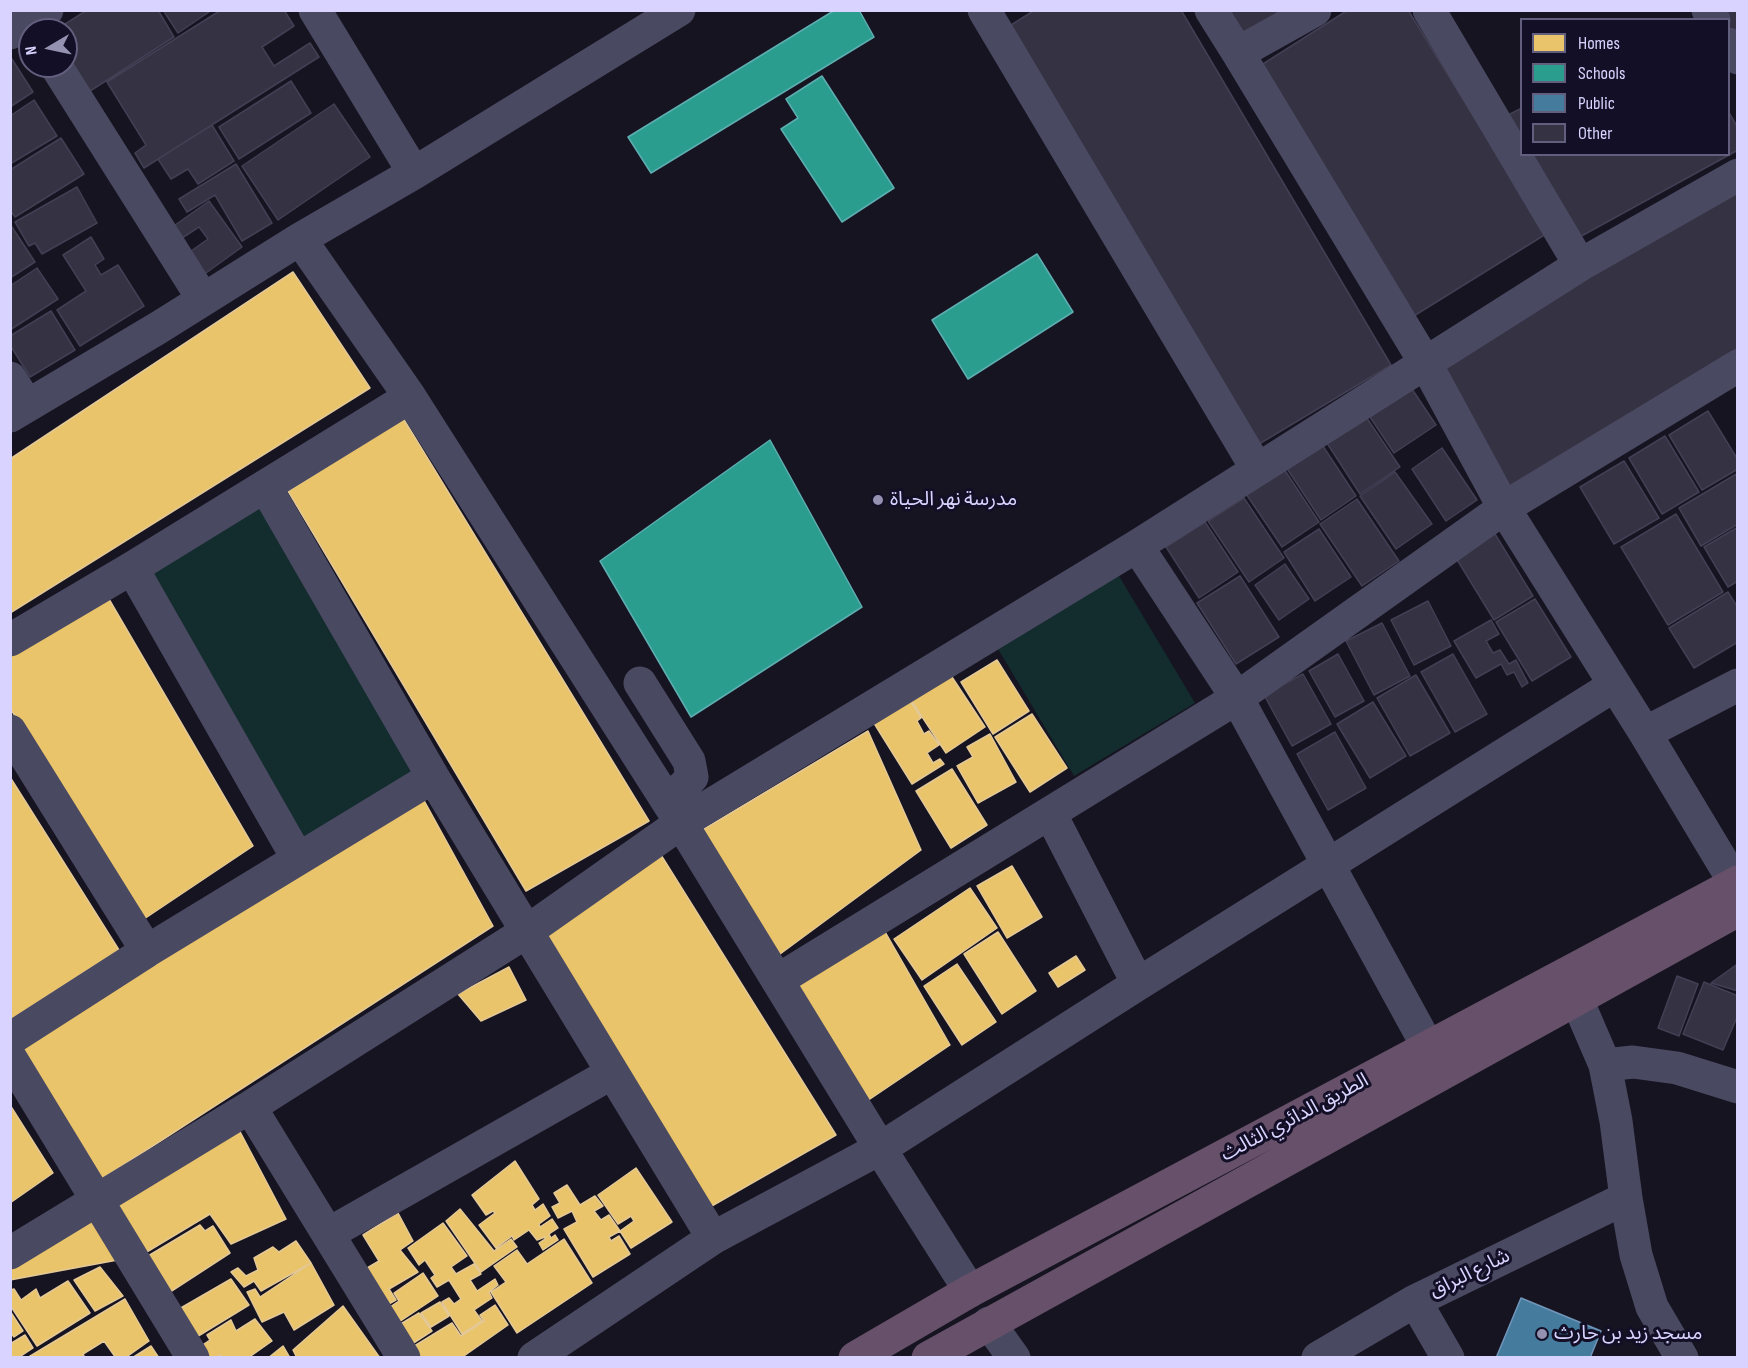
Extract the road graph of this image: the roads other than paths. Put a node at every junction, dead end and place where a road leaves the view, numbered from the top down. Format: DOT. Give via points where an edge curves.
graph roads {
  1 [pos="315,10"];
  2 [pos="679,10"];
  3 [pos="1211,10"];
  4 [pos="1315,10"];
  5 [pos="1429,10"];
  6 [pos="994,14"];
  7 [pos="1238,53"];
  8 [pos="64,78"];
  9 [pos="414,173"];
  10 [pos="1737,175"];
  11 [pos="300,239"];
  12 [pos="1580,265"];
  13 [pos="203,299"];
  14 [pos="1426,364"];
  15 [pos="1733,380"];
  16 [pos="410,397"];
  17 [pos="16,400"];
  18 [pos="1257,469"];
  19 [pos="265,486"];
  20 [pos="1504,508"];
  21 [pos="1137,546"];
  22 [pos="132,568"];
  23 [pos="10,640"];
  24 [pos="640,683"];
  25 [pos="1737,685"];
  26 [pos="1615,686"];
  27 [pos="1237,698"];
  28 [pos="10,731"];
  29 [pos="1645,733"];
  30 [pos="433,777"];
  31 [pos="674,811"];
  32 [pos="1050,813"];
  33 [pos="298,859"];
  34 [pos="1329,865"];
  35 [pos="1736,892"];
  36 [pos="526,932"];
  37 [pos="147,951"];
  38 [pos="778,980"];
  39 [pos="1138,984"];
  40 [pos="1577,1000"];
  41 [pos="10,1039"];
  42 [pos="1428,1047"];
  43 [pos="10,1057"];
  44 [pos="1605,1065"];
  45 [pos="612,1073"];
  46 [pos="1737,1087"];
  47 [pos="250,1107"];
  48 [pos="880,1148"];
  49 [pos="1626,1198"];
  50 [pos="97,1201"];
  51 [pos="328,1234"];
  52 [pos="713,1238"];
  53 [pos="10,1253"];
  54 [pos="970,1291"];
  55 [pos="1415,1301"];
  56 [pos="989,1323"];
  57 [pos="193,1358"];
  58 [pos="404,1358"];
  59 [pos="534,1358"];
  60 [pos="855,1358"];
  61 [pos="928,1358"];
  62 [pos="1014,1358"];
  63 [pos="1318,1358"];
  64 [pos="1448,1358"];
  65 [pos="1682,1358"];
  1 -- 9 [label="street"];
  2 -- 9 [label="street"];
  3 -- 7 [label="street"];
  4 -- 7 [label="street"];
  5 -- 12 [label="street"];
  6 -- 18 [label="street"];
  7 -- 14 [label="street"];
  8 -- 13 [label="street"];
  9 -- 11 [label="street"];
  10 -- 12 [label="street"];
  11 -- 13 [label="street"];
  11 -- 16 [label="street"];
  12 -- 14 [label="street"];
  13 -- 17 [label="street" via="158,328"];
  14 -- 18 [label="street"];
  14 -- 20 [label="street"];
  15 -- 20 [label="street"];
  16 -- 19 [label="street"];
  16 -- 31 [label="street"];
  18 -- 21 [label="street"];
  19 -- 22 [label="street"];
  19 -- 30 [label="street"];
  20 -- 26 [label="street"];
  20 -- 27 [label="street"];
  21 -- 27 [label="street"];
  21 -- 31 [label="street"];
  22 -- 23 [label="street"];
  22 -- 33 [label="street"];
  24 -- 31 [label="street" via="689,761 692,777 683,787"];
  25 -- 29 [label="street"];
  26 -- 29 [label="street"];
  26 -- 34 [label="street"];
  27 -- 32 [label="street"];
  27 -- 34 [label="street"];
  28 -- 37 [label="street"];
  29 -- 35 [label="street"];
  30 -- 33 [label="street"];
  30 -- 36 [label="street"];
  31 -- 36 [label="street"];
  31 -- 38 [label="street"];
  32 -- 38 [label="street"];
  32 -- 39 [label="street"];
  33 -- 37 [label="street"];
  34 -- 39 [label="street"];
  34 -- 42 [label="street"];
  35 -- 40 [label="highway, الطريق الدائري الثالث"];
  35 -- 42 [label="highway, الطريق الدائري الثالث"];
  36 -- 45 [label="street"];
  36 -- 47 [label="street"];
  37 -- 41 [label="street"];
  38 -- 48 [label="street"];
  39 -- 48 [label="street"];
  40 -- 44 [label="street"];
  40 -- 56 [label="highway, الطريق الدائري الثالث"];
  42 -- 54 [label="highway, الطريق الدائري الثالث"];
  43 -- 50 [label="street"];
  44 -- 46 [label="street" via="1634,1062 1677,1068"];
  44 -- 49 [label="street"];
  45 -- 51 [label="street"];
  45 -- 52 [label="street"];
  47 -- 50 [label="street"];
  47 -- 51 [label="street"];
  48 -- 52 [label="street"];
  48 -- 54 [label="street"];
  49 -- 55 [label="street, شارع البراق"];
  49 -- 65 [label="street" via="1636,1255 1652,1307"];
  50 -- 53 [label="street"];
  50 -- 57 [label="street"];
  51 -- 58 [label="street"];
  52 -- 59 [label="street"];
  54 -- 60 [label="highway, الطريق الدائري الثالث"];
  55 -- 63 [label="street, شارع البراق"];
  55 -- 64 [label="street"];
  56 -- 61 [label="highway, الطريق الدائري الثالث"];
  56 -- 62 [label="street"];
}
